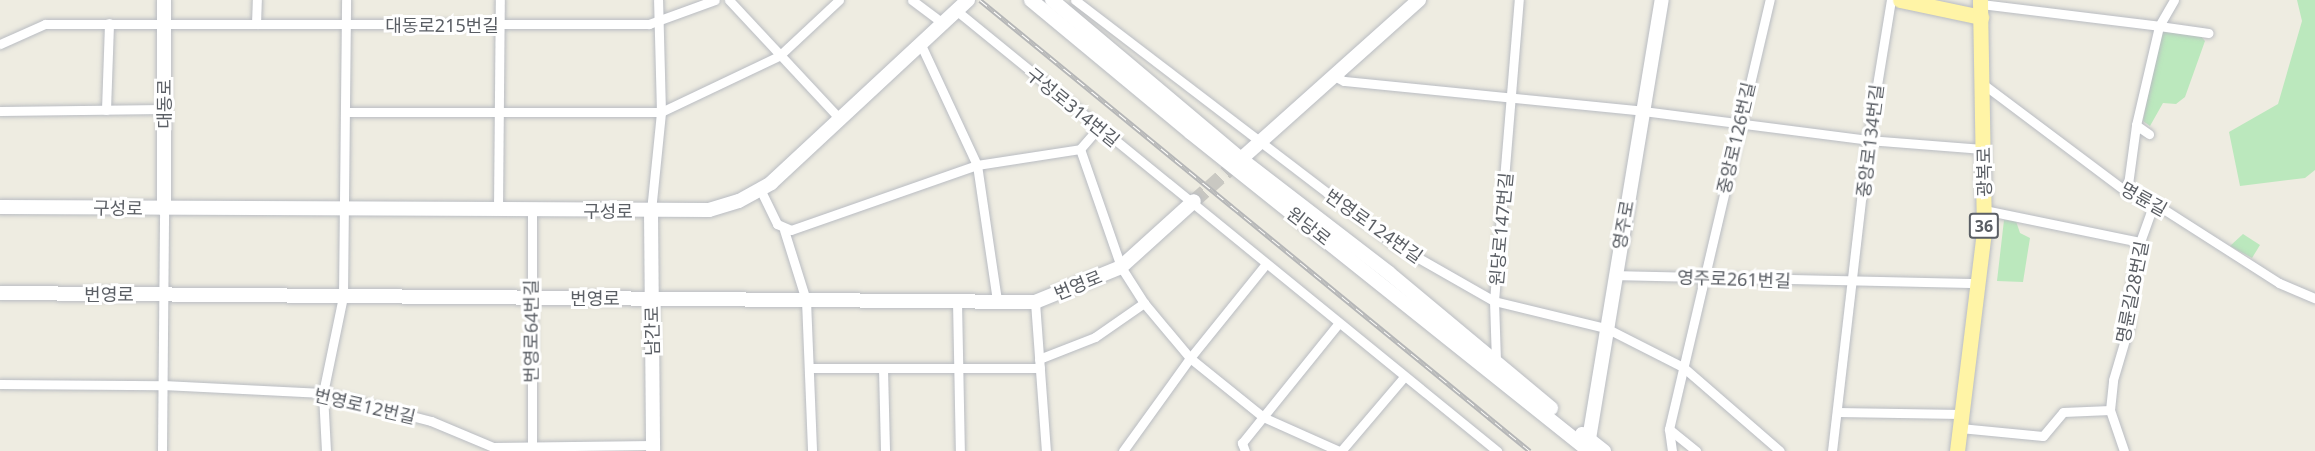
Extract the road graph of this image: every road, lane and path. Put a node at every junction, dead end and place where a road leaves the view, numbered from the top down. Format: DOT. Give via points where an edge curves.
graph roads {
  1 [pos="164,0"];
  2 [pos="257,0"];
  3 [pos="346,0"];
  4 [pos="500,0"];
  5 [pos="658,0"];
  6 [pos="715,0"];
  7 [pos="729,0"];
  8 [pos="839,0"];
  9 [pos="912,0"];
  10 [pos="968,0"];
  11 [pos="1031,0"];
  12 [pos="1052,0"];
  13 [pos="1075,0"];
  14 [pos="1419,0"];
  15 [pos="1520,0"];
  16 [pos="1662,0"];
  17 [pos="1770,0"];
  18 [pos="1891,0"];
  19 [pos="1900,0"];
  20 [pos="2174,0"];
  21 [pos="1981,7"];
  22 [pos="957,11"];
  23 [pos="164,22"];
  24 [pos="109,23"];
  25 [pos="658,23"];
  26 [pos="943,23"];
  27 [pos="256,24"];
  28 [pos="500,25"];
  29 [pos="346,26"];
  30 [pos="2159,26"];
  31 [pos="2209,33"];
  32 [pos="0,44"];
  33 [pos="921,45"];
  34 [pos="779,56"];
  35 [pos="1334,76"];
  36 [pos="1983,84"];
  37 [pos="1513,98"];
  38 [pos="164,109"];
  39 [pos="106,110"];
  40 [pos="0,111"];
  41 [pos="1643,111"];
  42 [pos="345,112"];
  43 [pos="661,112"];
  44 [pos="499,113"];
  45 [pos="842,120"];
  46 [pos="1739,123"];
  47 [pos="2136,126"];
  48 [pos="1098,128"];
  49 [pos="2149,134"];
  50 [pos="1868,140"];
  51 [pos="1260,142"];
  52 [pos="1080,149"];
  53 [pos="1983,149"];
  54 [pos="1241,159"];
  55 [pos="977,165"];
  56 [pos="760,189"];
  57 [pos="2127,192"];
  58 [pos="1192,202"];
  59 [pos="2154,203"];
  60 [pos="0,207"];
  61 [pos="164,209"];
  62 [pos="344,209"];
  63 [pos="498,209"];
  64 [pos="532,210"];
  65 [pos="1984,210"];
  66 [pos="651,211"];
  67 [pos="784,230"];
  68 [pos="2140,242"];
  69 [pos="1265,265"];
  70 [pos="1121,267"];
  71 [pos="1615,275"];
  72 [pos="1703,277"];
  73 [pos="1853,283"];
  74 [pos="1977,283"];
  75 [pos="0,293"];
  76 [pos="163,295"];
  77 [pos="343,296"];
  78 [pos="531,298"];
  79 [pos="2315,298"];
  80 [pos="652,299"];
  81 [pos="806,300"];
  82 [pos="957,301"];
  83 [pos="997,301"];
  84 [pos="1494,301"];
  85 [pos="1035,302"];
  86 [pos="1143,303"];
  87 [pos="1338,324"];
  88 [pos="1606,328"];
  89 [pos="1190,358"];
  90 [pos="1496,361"];
  91 [pos="1039,363"];
  92 [pos="958,367"];
  93 [pos="1683,367"];
  94 [pos="811,368"];
  95 [pos="883,368"];
  96 [pos="1404,377"];
  97 [pos="0,384"];
  98 [pos="164,385"];
  99 [pos="323,393"];
  100 [pos="2110,410"];
  101 [pos="1837,412"];
  102 [pos="1263,417"];
  103 [pos="1960,421"];
  104 [pos="1670,429"];
  105 [pos="532,448"];
  106 [pos="653,448"];
  107 [pos="1588,448"];
  108 [pos="162,451"];
  109 [pos="326,451"];
  110 [pos="812,451"];
  111 [pos="885,451"];
  112 [pos="960,451"];
  113 [pos="1046,451"];
  114 [pos="1123,451"];
  115 [pos="1245,451"];
  116 [pos="1340,451"];
  117 [pos="1497,451"];
  118 [pos="1604,451"];
  119 [pos="1672,451"];
  120 [pos="1696,451"];
  121 [pos="1780,451"];
  122 [pos="1832,451"];
  123 [pos="1957,451"];
  124 [pos="2124,451"];
  1 -- 23 [label="main road, 대동로"];
  2 -- 27 [label="street"];
  3 -- 29 [label="street"];
  4 -- 28 [label="street"];
  5 -- 25 [label="street"];
  6 -- 25 [label="street, 대동로215번길"];
  7 -- 34 [label="street"];
  8 -- 34 [label="street"];
  9 -- 26 [label="street"];
  10 -- 22 [label="main road, 구성로"];
  11 -- 107 [label="main road, 원당로" via="1190,132"];
  12 -- 54 [label="main road, 원당로"];
  13 -- 51 [label="street, 번영로124번길"];
  14 -- 35 [label="main road"];
  15 -- 37 [label="street, 원당로147번길"];
  16 -- 41 [label="main road, 영주로"];
  17 -- 46 [label="street, 중앙로126번길"];
  18 -- 50 [label="street, 중앙로134번길"];
  19 -- 21 [label="main road"];
  20 -- 30 [label="street"];
  21 -- 30 [label="street"];
  21 -- 36 [label="main road, 광복로 / 36"];
  22 -- 26 [label="main road, 구성로"];
  22 -- 48 [label="street, 구성로314번길"];
  23 -- 24 [label="street, 대동로215번길"];
  23 -- 27 [label="street, 대동로215번길"];
  23 -- 38 [label="main road, 대동로"];
  24 -- 32 [label="street, 대동로215번길" via="45,24"];
  24 -- 39 [label="street"];
  25 -- 28 [label="street, 대동로215번길"];
  25 -- 43 [label="street"];
  26 -- 33 [label="main road, 구성로"];
  27 -- 29 [label="street, 대동로215번길"];
  28 -- 29 [label="street, 대동로215번길"];
  28 -- 44 [label="street"];
  29 -- 42 [label="street"];
  30 -- 31 [label="street"];
  30 -- 47 [label="street"];
  33 -- 45 [label="main road, 구성로"];
  33 -- 55 [label="street"];
  34 -- 43 [label="street"];
  34 -- 45 [label="street"];
  35 -- 37 [label="street" via="1344,81"];
  35 -- 51 [label="main road"];
  36 -- 53 [label="main road, 광복로 / 36"];
  36 -- 57 [label="street, 명륜길"];
  37 -- 41 [label="street"];
  37 -- 84 [label="street, 원당로147번길"];
  38 -- 39 [label="street"];
  38 -- 61 [label="main road, 대동로"];
  39 -- 40 [label="street"];
  41 -- 46 [label="street"];
  41 -- 71 [label="main road, 영주로"];
  42 -- 44 [label="street"];
  42 -- 62 [label="street"];
  43 -- 44 [label="street"];
  43 -- 66 [label="street"];
  44 -- 63 [label="street"];
  45 -- 56 [label="main road, 구성로"];
  46 -- 50 [label="street"];
  46 -- 72 [label="street, 중앙로126번길"];
  47 -- 49 [label="street"];
  47 -- 57 [label="street" via="2134,163"];
  48 -- 52 [label="street"];
  48 -- 58 [label="street, 구성로314번길"];
  50 -- 53 [label="street"];
  50 -- 73 [label="street, 중앙로134번길"];
  51 -- 54 [label="main road"];
  51 -- 84 [label="street, 번영로124번길" via="1394,244"];
  52 -- 55 [label="street"];
  52 -- 70 [label="street"];
  53 -- 65 [label="main road, 광복로 / 36"];
  54 -- 90 [label="main road, 원당로"];
  55 -- 67 [label="street"];
  55 -- 83 [label="street"];
  56 -- 66 [label="main road, 구성로" via="709,210"];
  56 -- 67 [label="street" via="777,224"];
  57 -- 59 [label="street, 명륜길"];
  58 -- 69 [label="street, 구성로314번길"];
  58 -- 70 [label="main road, 번영로"];
  59 -- 68 [label="street, 명륜길28번길"];
  59 -- 79 [label="street, 명륜길" via="2279,283"];
  60 -- 61 [label="main road, 구성로"];
  61 -- 62 [label="main road, 구성로"];
  61 -- 76 [label="street"];
  62 -- 63 [label="main road, 구성로"];
  62 -- 77 [label="street"];
  63 -- 64 [label="main road, 구성로"];
  64 -- 66 [label="main road, 구성로"];
  64 -- 78 [label="street, 번영로64번길"];
  65 -- 68 [label="street"];
  65 -- 74 [label="main road, 광복로 / 36"];
  66 -- 80 [label="main road, 남간로"];
  67 -- 81 [label="street"];
  68 -- 100 [label="street, 명륜길28번길" via="2130,292 2129,326 2113,380"];
  69 -- 87 [label="street, 구성로314번길"];
  69 -- 89 [label="street"];
  70 -- 85 [label="main road, 번영로"];
  70 -- 86 [label="street"];
  71 -- 72 [label="street, 영주로261번길"];
  71 -- 88 [label="main road, 영주로"];
  72 -- 73 [label="street, 영주로261번길"];
  72 -- 93 [label="street, 중앙로126번길"];
  73 -- 74 [label="street, 영주로261번길"];
  73 -- 101 [label="street, 중앙로134번길"];
  74 -- 103 [label="main road, 광복로 / 36"];
  75 -- 76 [label="main road, 번영로"];
  76 -- 77 [label="main road, 번영로"];
  76 -- 98 [label="street"];
  77 -- 78 [label="main road, 번영로"];
  77 -- 99 [label="street"];
  78 -- 80 [label="main road, 번영로"];
  78 -- 105 [label="street, 번영로64번길"];
  80 -- 81 [label="main road, 번영로"];
  80 -- 106 [label="main road, 남간로"];
  81 -- 82 [label="main road, 번영로"];
  81 -- 94 [label="street" via="805,354"];
  82 -- 83 [label="main road, 번영로"];
  82 -- 92 [label="street"];
  83 -- 85 [label="main road, 번영로"];
  84 -- 88 [label="street, 번영로124번길"];
  84 -- 90 [label="street, 원당로147번길"];
  85 -- 91 [label="street"];
  86 -- 89 [label="street"];
  86 -- 91 [label="street" via="1095,337"];
  87 -- 96 [label="street, 구성로314번길"];
  87 -- 102 [label="street"];
  88 -- 93 [label="street, 번영로124번길"];
  88 -- 107 [label="main road, 영주로"];
  89 -- 102 [label="street"];
  89 -- 114 [label="street"];
  90 -- 107 [label="main road, 원당로"];
  91 -- 92 [label="street"];
  91 -- 113 [label="street"];
  92 -- 95 [label="street"];
  92 -- 112 [label="street"];
  93 -- 104 [label="street, 중앙로126번길"];
  93 -- 121 [label="street, 번영로124번길"];
  94 -- 95 [label="street"];
  94 -- 110 [label="street"];
  95 -- 111 [label="street"];
  96 -- 116 [label="street"];
  96 -- 117 [label="street, 구성로314번길"];
  97 -- 98 [label="street, 번영로12번길"];
  98 -- 99 [label="street, 번영로12번길"];
  98 -- 108 [label="street"];
  99 -- 105 [label="street, 번영로12번길" via="431,421 493,447"];
  99 -- 109 [label="street"];
  100 -- 103 [label="street" via="2062,412 2043,436"];
  100 -- 124 [label="street, 명륜길28번길"];
  101 -- 103 [label="street"];
  101 -- 122 [label="street, 중앙로134번길"];
  102 -- 115 [label="street" via="1242,443"];
  102 -- 116 [label="street"];
  103 -- 123 [label="main road, 광복로 / 36"];
  104 -- 119 [label="street, 중앙로126번길"];
  104 -- 120 [label="street"];
  105 -- 106 [label="street, 번영로12번길"];
  107 -- 118 [label="main road, 원당로"];
}
